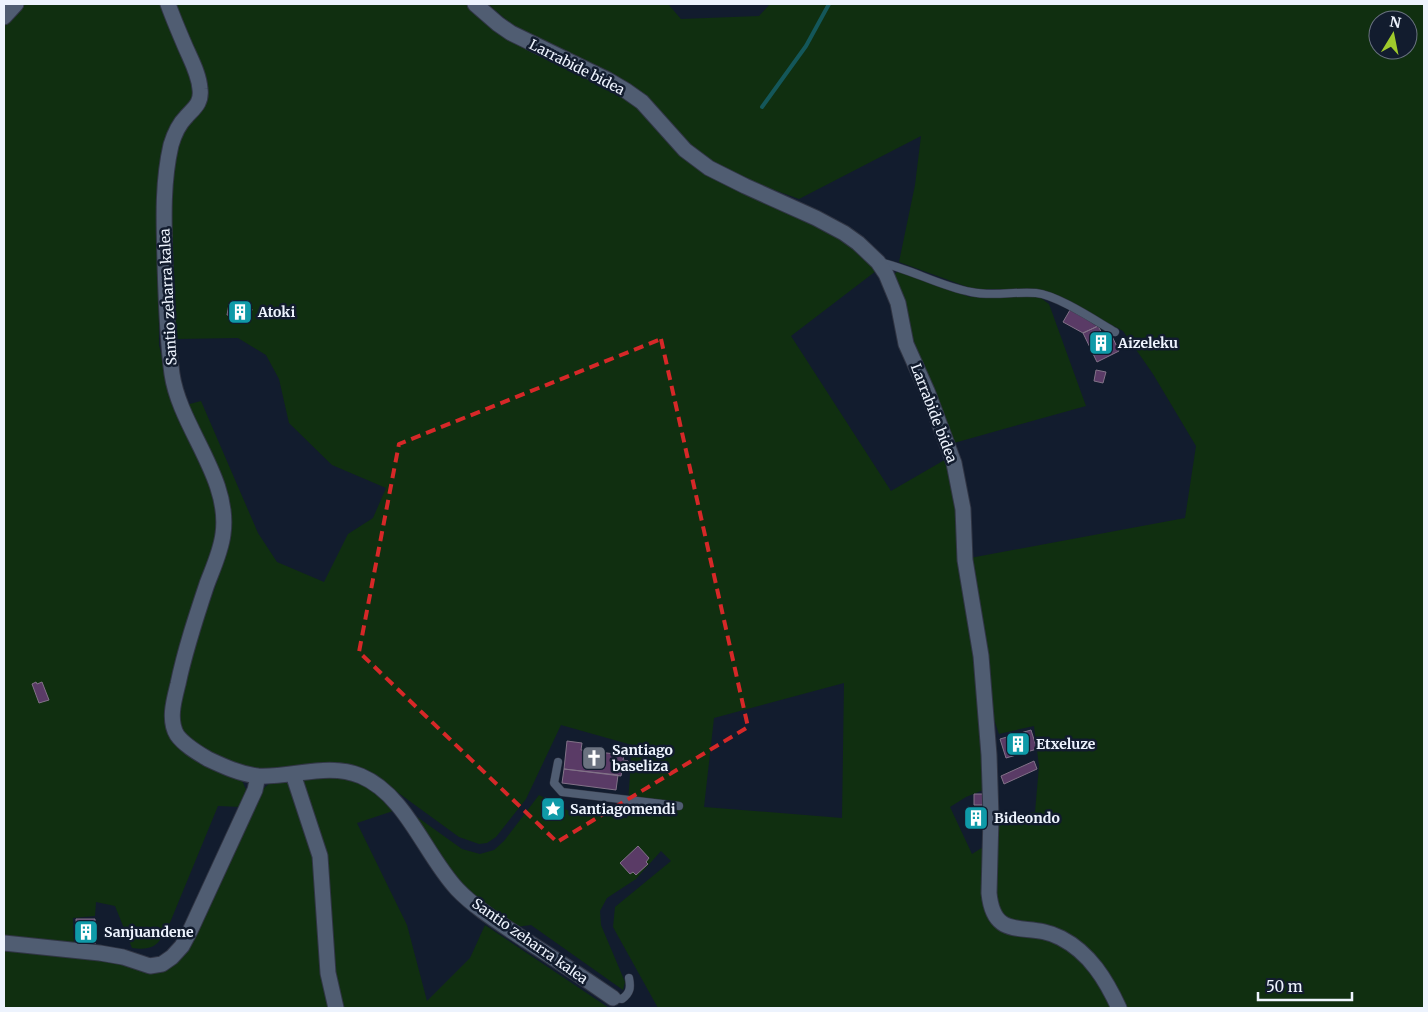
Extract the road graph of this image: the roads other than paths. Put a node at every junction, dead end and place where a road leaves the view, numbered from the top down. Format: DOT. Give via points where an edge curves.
graph roads {
  1 [pos="16,4"];
  2 [pos="168,4"];
  3 [pos="475,4"];
  4 [pos="4,17"];
  5 [pos="878,262"];
  6 [pos="1115,332"];
  7 [pos="558,762"];
  8 [pos="293,774"];
  9 [pos="258,776"];
  10 [pos="679,806"];
  11 [pos="4,943"];
  12 [pos="629,978"];
  13 [pos="613,998"];
  14 [pos="336,1008"];
  15 [pos="1119,1008"];
  1 -- 4 [label="street"];
  2 -- 9 [label="street, Santio zeharra kalea" via="199,79 200,98 196,108 177,130 165,186 167,336 180,404 217,484 223,513 223,533 185,651 172,719 175,732 182,741 200,754 221,765"];
  3 -- 5 [label="street, Larrabide bidea" via="511,33 625,90 646,107 685,150 709,168 844,233"];
  5 -- 6 [label="lane" via="972,293 1038,293 1068,305"];
  5 -- 15 [label="street, Larrabide bidea" via="898,304 906,344 954,463 963,509 965,560 981,656 989,755 990,905 996,919 1007,927 1050,932 1079,950 1108,984"];
  7 -- 10 [label="lane" via="554,783 562,792"];
  8 -- 9 [label="street, Santio zeharra kalea"];
  8 -- 13 [label="street, Santio zeharra kalea" via="341,771 359,774 379,785 400,807 458,890 497,921"];
  8 -- 14 [label="street" via="320,856 328,973"];
  9 -- 11 [label="street" via="255,790 190,931 182,946 162,964 150,966 100,953"];
  12 -- 13 [label="lane" via="628,995 622,999"];
}
